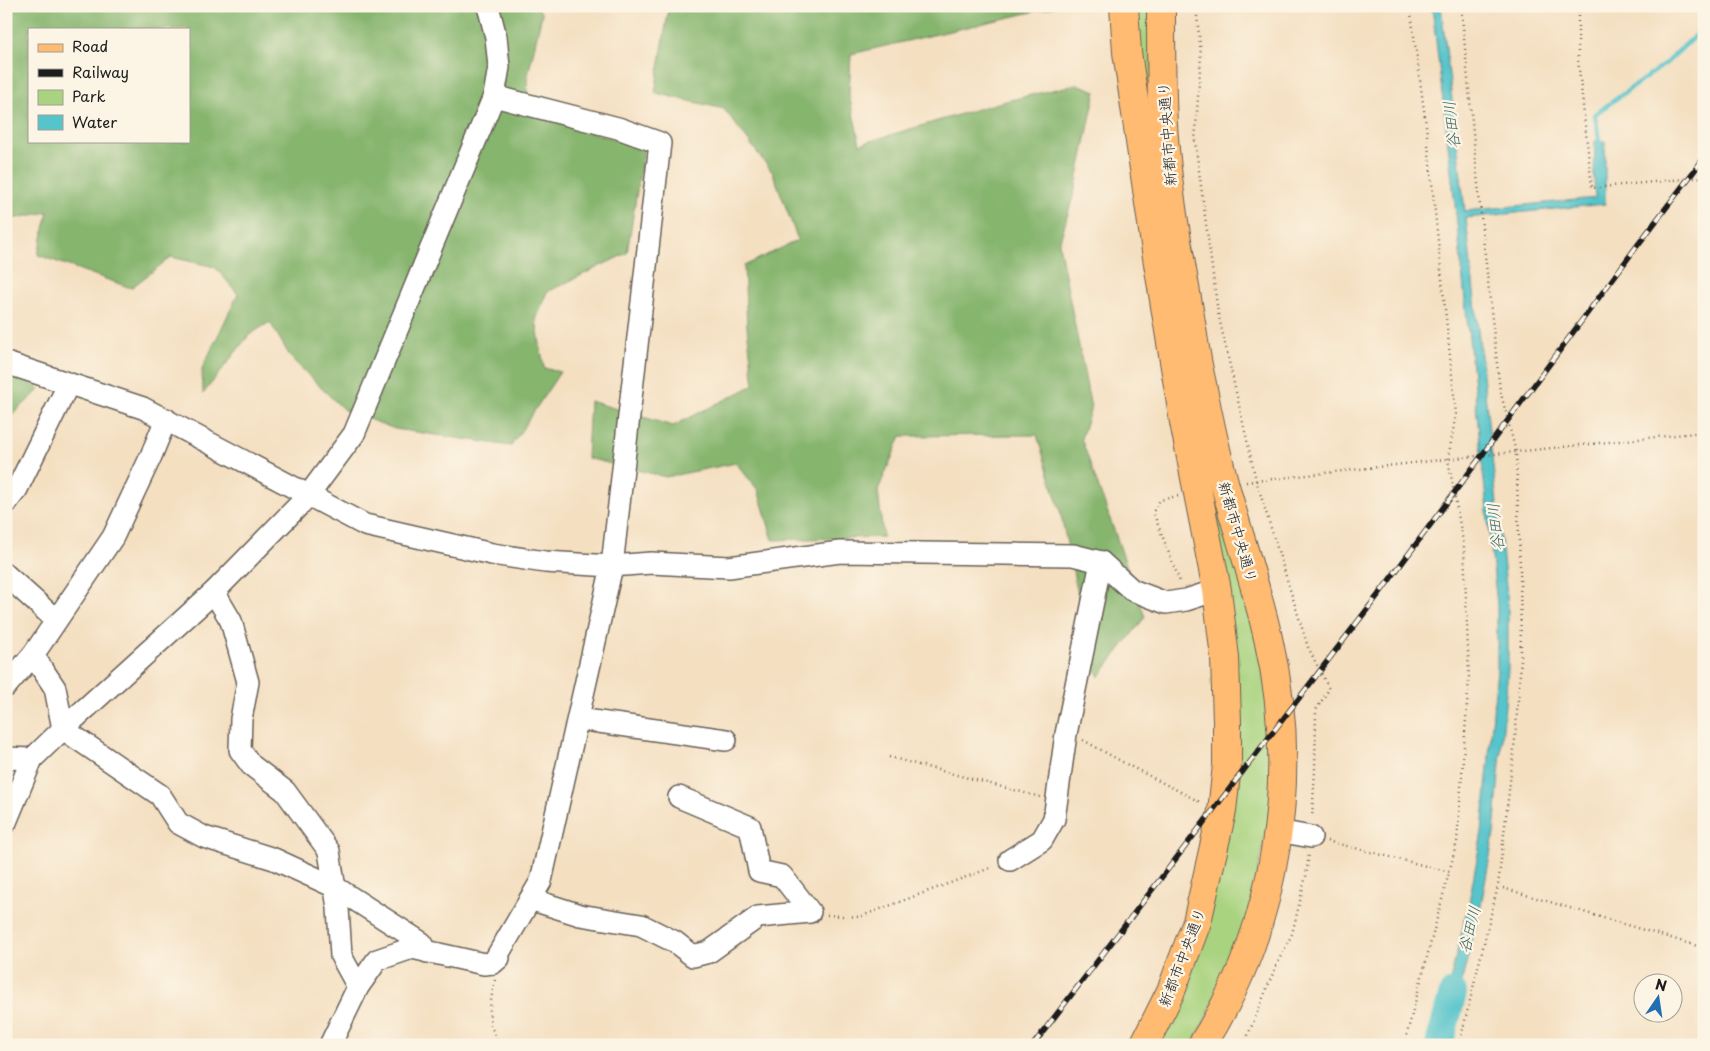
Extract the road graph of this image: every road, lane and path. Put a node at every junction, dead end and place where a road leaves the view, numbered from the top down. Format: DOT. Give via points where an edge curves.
graph roads {
  1 [pos="474,6"];
  2 [pos="1124,6"];
  3 [pos="1161,6"];
  4 [pos="1410,6"];
  5 [pos="1461,6"];
  6 [pos="1578,6"];
  7 [pos="489,14"];
  8 [pos="494,96"];
  9 [pos="1704,177"];
  10 [pos="6,363"];
  11 [pos="68,385"];
  12 [pos="166,419"];
  13 [pos="1704,432"];
  14 [pos="1516,452"];
  15 [pos="1448,458"];
  16 [pos="1241,483"];
  17 [pos="1185,495"];
  18 [pos="308,496"];
  19 [pos="6,504"];
  20 [pos="1101,562"];
  21 [pos="612,566"];
  22 [pos="6,576"];
  23 [pos="1217,590"];
  24 [pos="214,592"];
  25 [pos="1186,600"];
  26 [pos="56,620"];
  27 [pos="33,655"];
  28 [pos="6,686"];
  29 [pos="578,719"];
  30 [pos="63,728"];
  31 [pos="1066,734"];
  32 [pos="726,740"];
  33 [pos="889,757"];
  34 [pos="6,758"];
  35 [pos="32,759"];
  36 [pos="679,797"];
  37 [pos="1056,801"];
  38 [pos="1222,811"];
  39 [pos="6,822"];
  40 [pos="1278,831"];
  41 [pos="1311,837"];
  42 [pos="1010,860"];
  43 [pos="1450,872"];
  44 [pos="335,887"];
  45 [pos="1504,888"];
  46 [pos="530,899"];
  47 [pos="810,912"];
  48 [pos="1704,948"];
  49 [pos="427,952"];
  50 [pos="496,961"];
  51 [pos="358,987"];
  52 [pos="330,1045"];
  53 [pos="501,1045"];
  54 [pos="1144,1045"];
  55 [pos="1202,1045"];
  56 [pos="1404,1045"];
  57 [pos="1459,1045"];
  1 -- 7 [label="street"];
  2 -- 23 [label="main road, 新都市中央通り" via="1127,52 1156,251 1184,422"];
  3 -- 40 [label="main road, 新都市中央通り" via="1163,125 1176,240 1201,382 1269,639 1279,701 1282,762"];
  4 -- 15 [label="path" via="1426,125 1456,414"];
  5 -- 14 [label="path" via="1500,390"];
  6 -- 9 [label="path" via="1578,60 1592,188"];
  7 -- 8 [label="street" via="500,67"];
  8 -- 18 [label="street" via="354,434"];
  8 -- 21 [label="street" via="618,128 660,143"];
  10 -- 11 [label="street"];
  11 -- 12 [label="street" via="143,408"];
  11 -- 19 [label="street" via="17,489"];
  12 -- 18 [label="street"];
  12 -- 26 [label="street" via="113,537"];
  13 -- 14 [label="path"];
  14 -- 15 [label="path"];
  14 -- 57 [label="path" via="1521,660 1515,739 1498,886"];
  15 -- 16 [label="path"];
  15 -- 43 [label="path" via="1464,547 1468,678 1458,842"];
  17 -- 25 [label="path" via="1160,500 1154,512"];
  18 -- 21 [label="street" via="365,525 473,550 545,562"];
  18 -- 24 [label="street"];
  20 -- 21 [label="street" via="1073,555 840,552 729,567 651,563"];
  20 -- 25 [label="street" via="1132,590 1166,603"];
  20 -- 31 [label="street"];
  21 -- 29 [label="street"];
  22 -- 26 [label="street"];
  23 -- 25 [label="street"];
  23 -- 38 [label="main road, 新都市中央通り" via="1225,658 1227,722"];
  24 -- 30 [label="street"];
  24 -- 44 [label="street" via="231,621 248,682 241,718 240,750 251,765 285,791 329,851"];
  26 -- 27 [label="street"];
  27 -- 28 [label="street"];
  27 -- 30 [label="street" via="55,688"];
  29 -- 32 [label="street"];
  29 -- 46 [label="street" via="541,881"];
  30 -- 35 [label="street"];
  30 -- 44 [label="street" via="160,796 178,823 204,836 274,859"];
  31 -- 37 [label="street"];
  31 -- 38 [label="path" via="1074,735 1144,774"];
  33 -- 37 [label="path"];
  34 -- 35 [label="street"];
  35 -- 39 [label="street"];
  36 -- 47 [label="street" via="750,827 759,871 782,876"];
  37 -- 42 [label="street" via="1054,819 1042,840"];
  38 -- 54 [label="main road, 新都市中央通り" via="1197,922 1171,991"];
  40 -- 41 [label="street"];
  40 -- 55 [label="main road, 新都市中央通り" via="1262,911 1241,972"];
  41 -- 43 [label="path"];
  42 -- 47 [label="path" via="859,917"];
  43 -- 56 [label="path"];
  44 -- 49 [label="street" via="422,943"];
  44 -- 51 [label="street" via="341,956"];
  45 -- 48 [label="path"];
  46 -- 47 [label="street" via="580,914 641,925 675,942 693,956 709,952 758,917"];
  46 -- 50 [label="street"];
  49 -- 50 [label="street" via="484,964"];
  49 -- 51 [label="street" via="412,948 377,960"];
  50 -- 53 [label="path" via="488,1013 493,1034"];
  51 -- 52 [label="street"];
}
